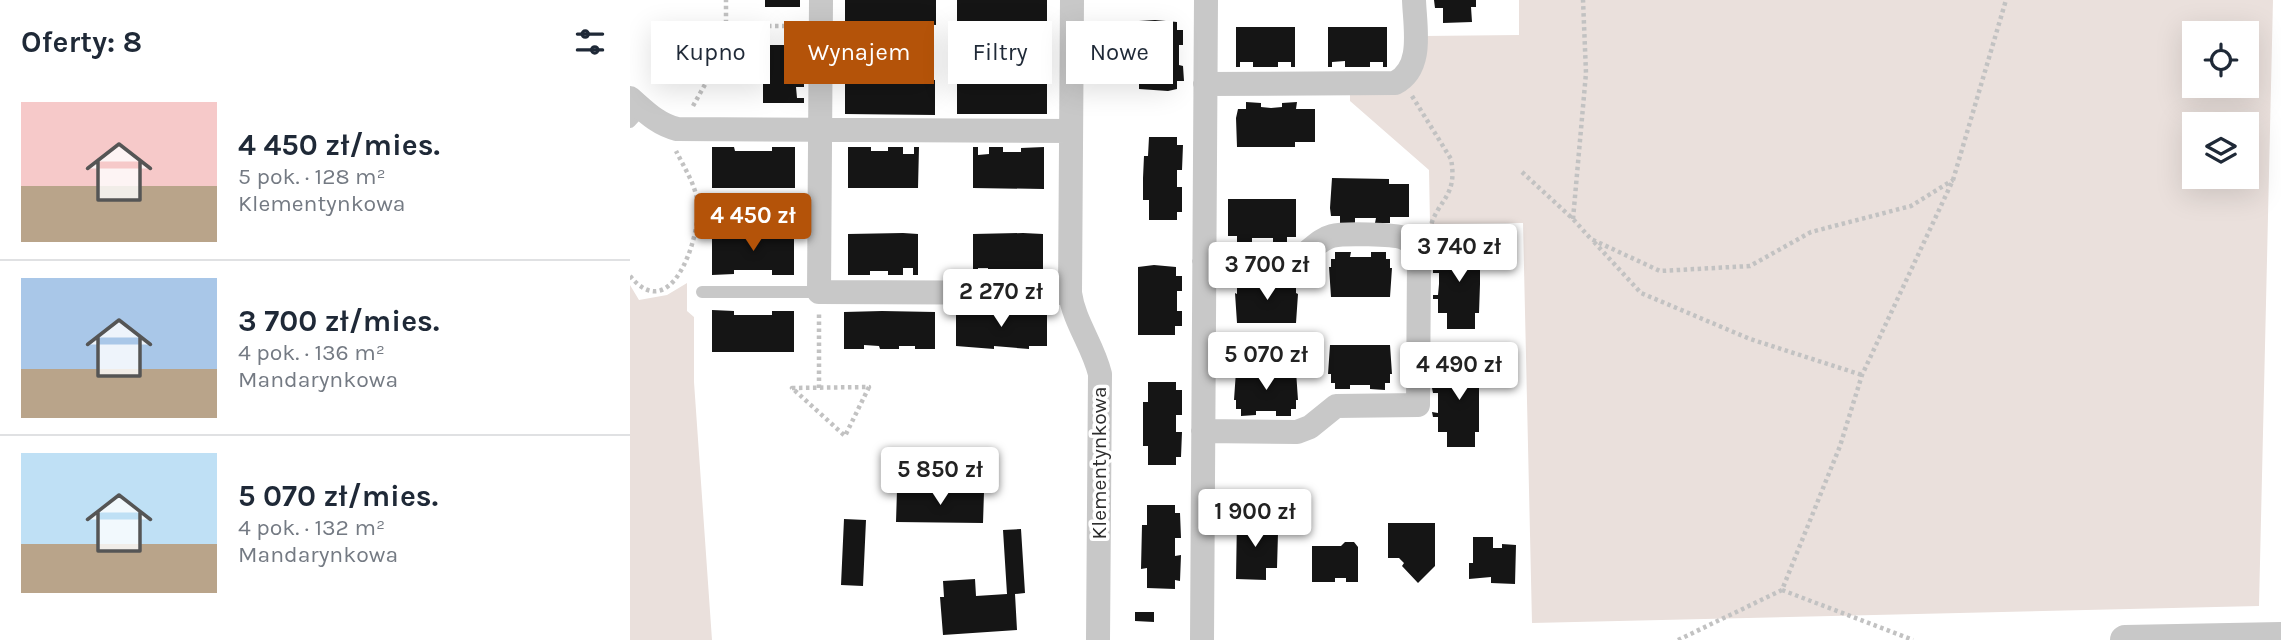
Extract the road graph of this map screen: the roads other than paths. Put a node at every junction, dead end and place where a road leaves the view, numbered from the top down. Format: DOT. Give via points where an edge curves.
graph roads {
  1 [pos="821,0"];
  2 [pos="1072,0"];
  3 [pos="1206,0"];
  4 [pos="1414,0"];
  5 [pos="1205,84"];
  6 [pos="634,109"];
  7 [pos="820,131"];
  8 [pos="1071,131"];
  9 [pos="1205,261"];
  10 [pos="702,292"];
  11 [pos="819,292"];
  12 [pos="1070,293"];
  13 [pos="1203,431"];
  14 [pos="2268,638"];
  15 [pos="1098,640"];
  16 [pos="1202,640"];
  17 [pos="2125,640"];
  1 -- 7 [label="street"];
  2 -- 8 [label="street, Klementynkowa"];
  3 -- 5 [label="street"];
  4 -- 5 [label="street" via="1415,57 1407,75 1395,83"];
  5 -- 9 [label="street"];
  6 -- 7 [label="street" via="677,129"];
  7 -- 8 [label="street"];
  7 -- 11 [label="street"];
  8 -- 12 [label="street, Klementynkowa"];
  9 -- 13 [label="street"];
  9 -- 13 [label="street" via="1290,262 1334,236 1403,238 1417,251 1419,260 1418,405 1336,406 1310,428 1297,432"];
  10 -- 11 [label="lane"];
  11 -- 12 [label="street"];
  12 -- 15 [label="street, Klementynkowa" via="1075,317 1100,374"];
  13 -- 16 [label="street"];
  14 -- 17 [label="street"];
}
